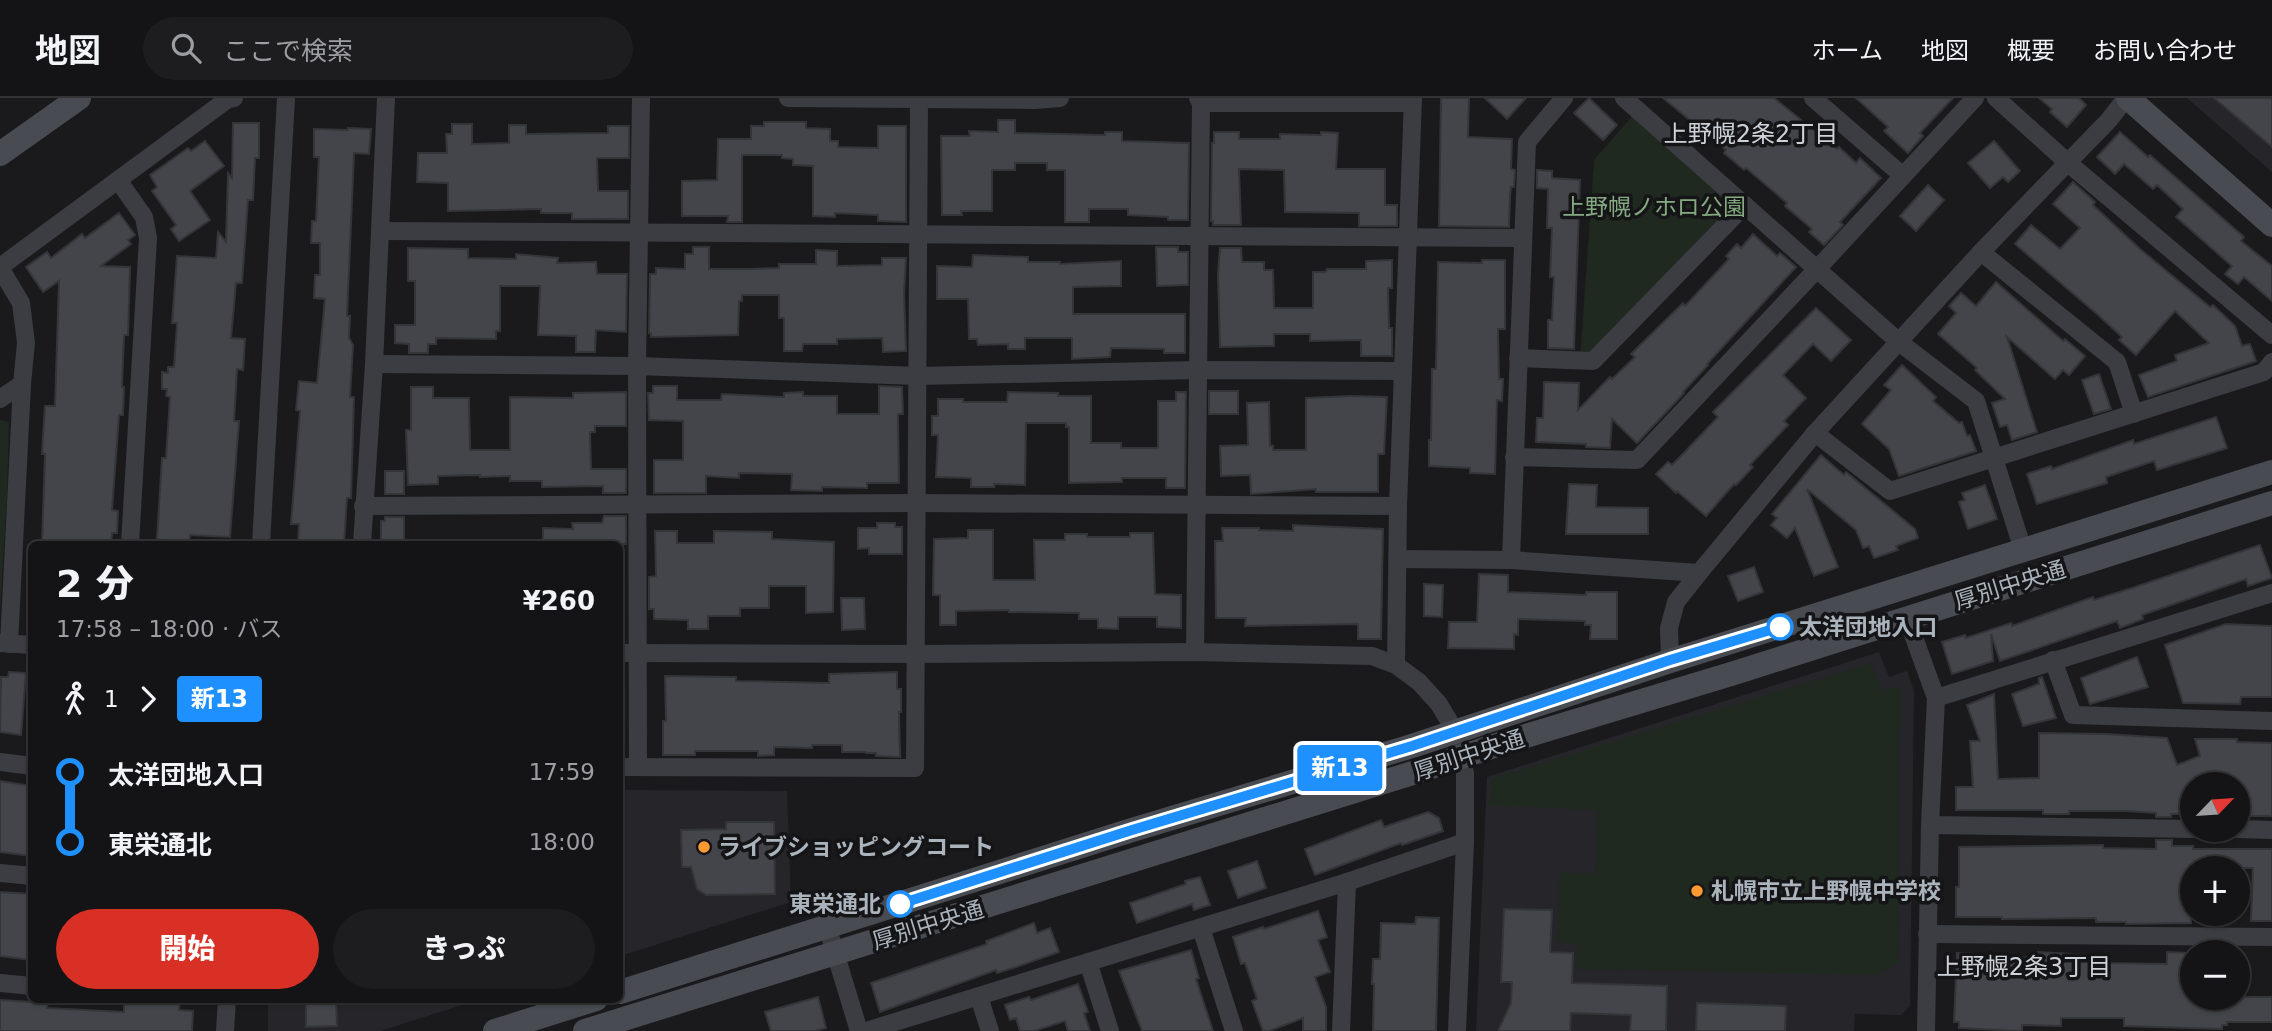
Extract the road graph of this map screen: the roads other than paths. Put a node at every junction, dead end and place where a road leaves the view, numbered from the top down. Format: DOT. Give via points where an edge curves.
graph roads {
  1 [pos="79,98"];
  2 [pos="233,98"];
  3 [pos="286,98"];
  4 [pos="386,98"];
  5 [pos="641,98"];
  6 [pos="788,98"];
  7 [pos="1060,98"];
  8 [pos="1564,98"];
  9 [pos="1624,98"];
  10 [pos="1813,98"];
  11 [pos="1975,98"];
  12 [pos="1996,98"];
  13 [pos="2127,98"];
  14 [pos="919,100"];
  15 [pos="1413,100"];
  16 [pos="1199,101"];
  17 [pos="0,154"];
  18 [pos="2067,162"];
  19 [pos="1903,176"];
  20 [pos="118,180"];
  21 [pos="1745,205"];
  22 [pos="2272,225"];
  23 [pos="380,231"];
  24 [pos="640,233"];
  25 [pos="919,236"];
  26 [pos="1199,236"];
  27 [pos="1408,237"];
  28 [pos="1523,238"];
  29 [pos="1981,252"];
  30 [pos="0,268"];
  31 [pos="1818,268"];
  32 [pos="2272,335"];
  33 [pos="1899,342"];
  34 [pos="1518,358"];
  35 [pos="2272,362"];
  36 [pos="374,364"];
  37 [pos="637,366"];
  38 [pos="1198,370"];
  39 [pos="1403,371"];
  40 [pos="918,376"];
  41 [pos="22,384"];
  42 [pos="0,399"];
  43 [pos="2134,414"];
  44 [pos="1815,433"];
  45 [pos="1514,457"];
  46 [pos="1994,458"];
  47 [pos="2272,472"];
  48 [pos="917,503"];
  49 [pos="2272,503"];
  50 [pos="638,504"];
  51 [pos="1197,505"];
  52 [pos="363,506"];
  53 [pos="1398,506"];
  54 [pos="130,541"];
  55 [pos="261,541"];
  56 [pos="362,541"];
  57 [pos="2023,550"];
  58 [pos="1398,559"];
  59 [pos="1511,560"];
  60 [pos="1699,573"];
  61 [pos="2272,593"];
  62 [pos="1907,618"];
  63 [pos="4,644"];
  64 [pos="28,645"];
  65 [pos="1195,652"];
  66 [pos="623,653"];
  67 [pos="638,653"];
  68 [pos="916,654"];
  69 [pos="1670,660"];
  70 [pos="2053,660"];
  71 [pos="1396,665"];
  72 [pos="1937,698"];
  73 [pos="2272,721"];
  74 [pos="1455,732"];
  75 [pos="1462,758"];
  76 [pos="0,762"];
  77 [pos="28,765"];
  78 [pos="623,767"];
  79 [pos="638,767"];
  80 [pos="1930,825"];
  81 [pos="2180,829"];
  82 [pos="2250,829"];
  83 [pos="2272,830"];
  84 [pos="1465,842"];
  85 [pos="0,873"];
  86 [pos="28,876"];
  87 [pos="1346,882"];
  88 [pos="827,926"];
  89 [pos="1201,928"];
  90 [pos="1927,934"];
  91 [pos="2272,937"];
  92 [pos="836,954"];
  93 [pos="1088,962"];
  94 [pos="0,983"];
  95 [pos="28,986"];
  96 [pos="623,991"];
  97 [pos="979,998"];
  98 [pos="227,1003"];
  99 [pos="583,1003"];
  100 [pos="225,1031"];
  101 [pos="495,1031"];
  102 [pos="585,1031"];
  103 [pos="859,1031"];
  104 [pos="866,1031"];
  105 [pos="990,1031"];
  106 [pos="1110,1031"];
  107 [pos="1234,1031"];
  108 [pos="1341,1031"];
  109 [pos="1457,1031"];
  110 [pos="1926,1031"];
  1 -- 17 [label="main road"];
  2 -- 20 [label="street"];
  3 -- 55 [label="street"];
  4 -- 23 [label="street"];
  5 -- 24 [label="street"];
  6 -- 14 [label="street"];
  7 -- 14 [label="street"];
  8 -- 28 [label="street" via="1527,142"];
  9 -- 21 [label="street"];
  10 -- 19 [label="street"];
  11 -- 19 [label="street"];
  12 -- 18 [label="street"];
  13 -- 18 [label="street"];
  13 -- 22 [label="main road"];
  14 -- 25 [label="street"];
  15 -- 16 [label="street"];
  15 -- 27 [label="street"];
  16 -- 26 [label="street"];
  18 -- 29 [label="street"];
  18 -- 32 [label="street"];
  19 -- 31 [label="street"];
  20 -- 30 [label="street"];
  20 -- 54 [label="street" via="144,217 148,238"];
  21 -- 31 [label="street"];
  21 -- 34 [label="street" via="1593,361"];
  23 -- 24 [label="street"];
  23 -- 36 [label="street"];
  24 -- 25 [label="street"];
  24 -- 37 [label="street"];
  25 -- 26 [label="street"];
  25 -- 40 [label="street"];
  26 -- 27 [label="street"];
  26 -- 38 [label="street"];
  27 -- 28 [label="street"];
  27 -- 39 [label="street"];
  28 -- 34 [label="street"];
  29 -- 33 [label="street"];
  29 -- 43 [label="street" via="2117,362"];
  30 -- 41 [label="street" via="21,303 26,343"];
  31 -- 33 [label="street"];
  31 -- 45 [label="street" via="1637,460"];
  33 -- 44 [label="street"];
  33 -- 46 [label="street" via="1976,401"];
  34 -- 45 [label="street"];
  35 -- 43 [label="street" via="2264,372"];
  36 -- 37 [label="street"];
  36 -- 52 [label="street"];
  37 -- 40 [label="street"];
  37 -- 50 [label="street"];
  38 -- 39 [label="street"];
  38 -- 40 [label="street"];
  38 -- 51 [label="street"];
  39 -- 53 [label="street"];
  40 -- 48 [label="street"];
  41 -- 42 [label="street"];
  41 -- 63 [label="street"];
  43 -- 46 [label="street"];
  44 -- 46 [label="street" via="1890,491"];
  44 -- 60 [label="street"];
  45 -- 59 [label="street"];
  46 -- 57 [label="street"];
  47 -- 57 [label="main road, 厚別中央通"];
  48 -- 50 [label="street"];
  48 -- 51 [label="street"];
  48 -- 68 [label="street"];
  49 -- 62 [label="main road, 厚別中央通"];
  50 -- 52 [label="street"];
  50 -- 67 [label="street"];
  51 -- 53 [label="street"];
  51 -- 65 [label="street"];
  52 -- 56 [label="street"];
  53 -- 58 [label="street"];
  57 -- 69 [label="main road, 厚別中央通"];
  58 -- 59 [label="street"];
  58 -- 71 [label="street"];
  59 -- 60 [label="street"];
  60 -- 69 [label="street" via="1676,602 1669,628"];
  61 -- 70 [label="street"];
  62 -- 72 [label="street"];
  62 -- 75 [label="main road, 厚別中央通"];
  63 -- 64 [label="street"];
  65 -- 68 [label="street"];
  65 -- 71 [label="street" via="1372,656"];
  66 -- 67 [label="street"];
  67 -- 68 [label="street"];
  67 -- 79 [label="street"];
  68 -- 79 [label="street" via="915,768"];
  69 -- 74 [label="main road, 厚別中央通"];
  70 -- 72 [label="street"];
  70 -- 73 [label="street" via="2073,715"];
  71 -- 74 [label="street" via="1439,704"];
  72 -- 80 [label="street"];
  74 -- 75 [label="street"];
  74 -- 88 [label="main road, 厚別中央通"];
  75 -- 84 [label="street"];
  75 -- 92 [label="main road, 厚別中央通"];
  76 -- 77 [label="street"];
  78 -- 79 [label="street"];
  80 -- 81 [label="street"];
  80 -- 90 [label="street"];
  82 -- 83 [label="street"];
  84 -- 87 [label="street"];
  84 -- 109 [label="street"];
  85 -- 86 [label="street"];
  87 -- 89 [label="street"];
  87 -- 108 [label="street"];
  88 -- 92 [label="street"];
  88 -- 96 [label="main road, 厚別中央通"];
  89 -- 93 [label="street"];
  89 -- 107 [label="street"];
  90 -- 91 [label="street"];
  90 -- 110 [label="street"];
  92 -- 102 [label="main road, 厚別中央通"];
  92 -- 103 [label="street"];
  93 -- 97 [label="street"];
  93 -- 106 [label="street"];
  94 -- 95 [label="street"];
  97 -- 104 [label="street"];
  97 -- 105 [label="street"];
  98 -- 100 [label="street"];
  99 -- 101 [label="main road"];
}
